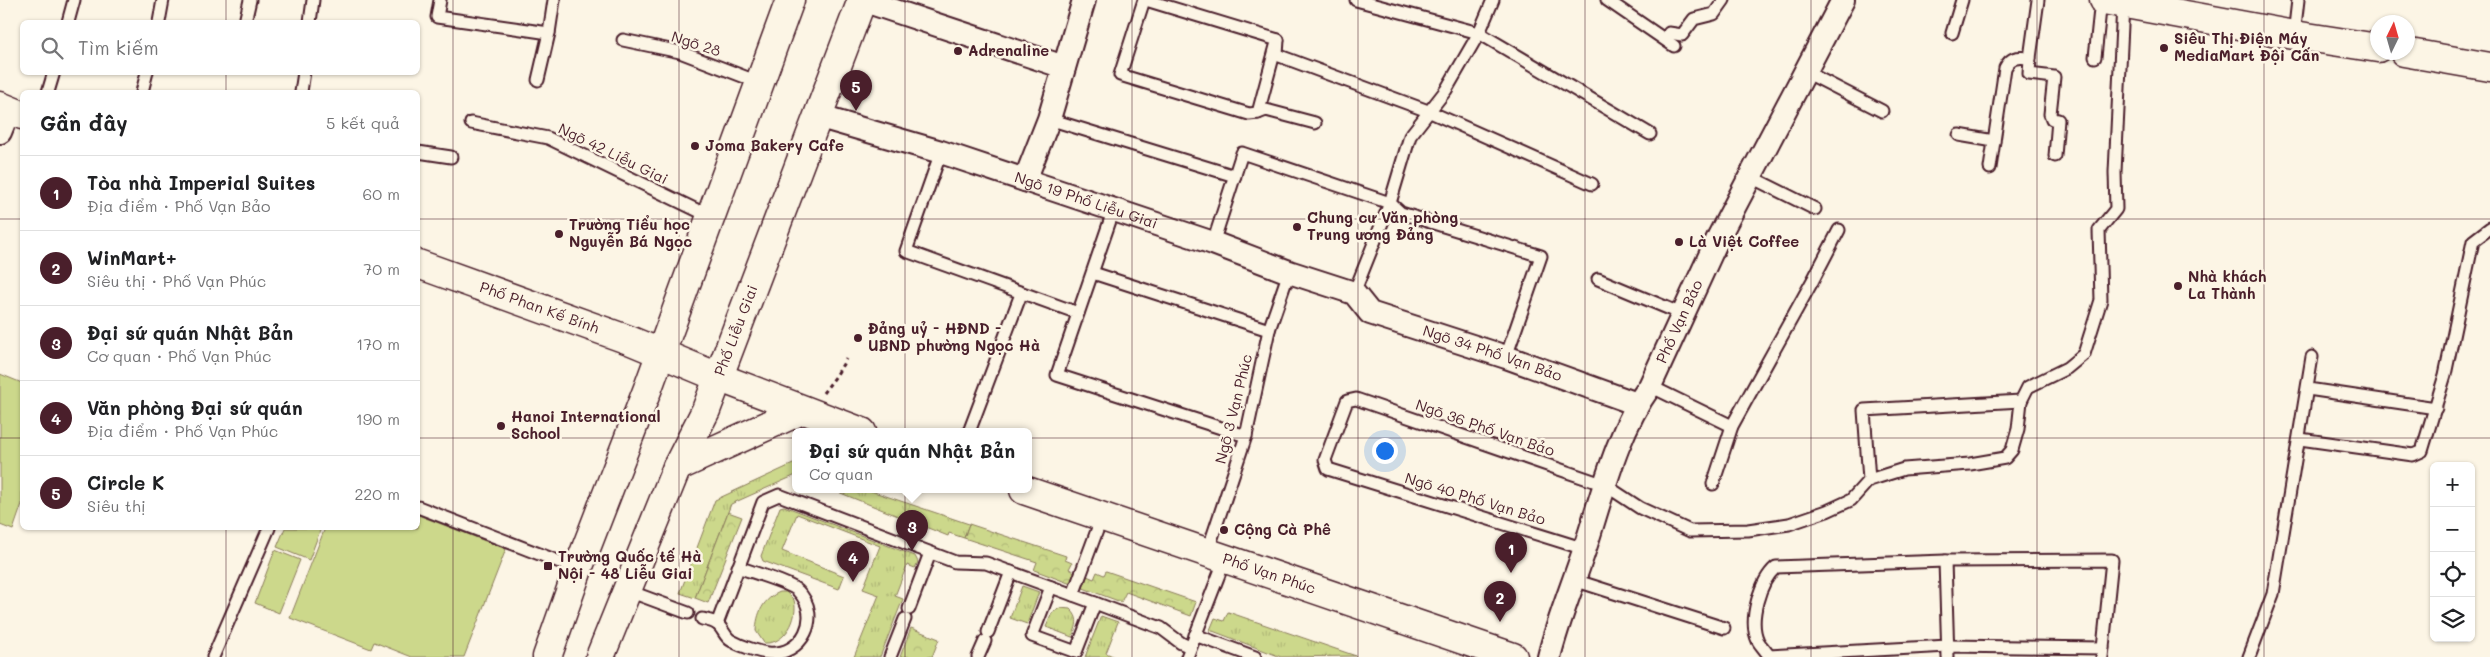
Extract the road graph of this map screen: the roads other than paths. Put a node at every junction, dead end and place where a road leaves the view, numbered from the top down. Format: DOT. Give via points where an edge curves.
graph roads {
  1 [pos="74,0"];
  2 [pos="163,0"];
  3 [pos="250,0"];
  4 [pos="313,0"];
  5 [pos="440,0"];
  6 [pos="554,0"];
  7 [pos="790,0"];
  8 [pos="862,0"];
  9 [pos="1145,0"];
  10 [pos="1356,0"];
  11 [pos="1493,0"];
  12 [pos="1607,0"];
  13 [pos="1724,0"];
  14 [pos="1844,0"];
  15 [pos="1962,0"];
  16 [pos="2038,0"];
  17 [pos="2298,0"];
  18 [pos="1082,1"];
  19 [pos="2110,1"];
  20 [pos="2160,5"];
  21 [pos="69,20"];
  22 [pos="159,20"];
  23 [pos="245,20"];
  24 [pos="310,20"];
  25 [pos="549,33"];
  26 [pos="1479,33"];
  27 [pos="1669,33"];
  28 [pos="1952,33"];
  29 [pos="2294,35"];
  30 [pos="623,40"];
  31 [pos="1278,40"];
  32 [pos="1674,46"];
  33 [pos="2370,47"];
  34 [pos="2415,54"];
  35 [pos="2095,57"];
  36 [pos="2030,58"];
  37 [pos="1064,67"];
  38 [pos="2490,67"];
  39 [pos="1806,72"];
  40 [pos="53,75"];
  41 [pos="146,75"];
  42 [pos="304,75"];
  43 [pos="538,80"];
  44 [pos="758,82"];
  45 [pos="49,90"];
  46 [pos="142,90"];
  47 [pos="301,90"];
  48 [pos="1428,111"];
  49 [pos="1882,111"];
  50 [pos="1258,113"];
  51 [pos="817,116"];
  52 [pos="1050,119"];
  53 [pos="471,123"];
  54 [pos="1315,123"];
  55 [pos="1650,134"];
  56 [pos="1958,135"];
  57 [pos="1994,141"];
  58 [pos="420,152"];
  59 [pos="941,152"];
  60 [pos="2055,156"];
  61 [pos="451,157"];
  62 [pos="1990,168"];
  63 [pos="1235,176"];
  64 [pos="1751,177"];
  65 [pos="1025,180"];
  66 [pos="1592,184"];
  67 [pos="1390,203"];
  68 [pos="1114,209"];
  69 [pos="1816,209"];
  70 [pos="709,216"];
  71 [pos="2490,228"];
  72 [pos="1839,230"];
  73 [pos="1213,243"];
  74 [pos="420,265"];
  75 [pos="1290,272"];
  76 [pos="1093,273"];
  77 [pos="1598,279"];
  78 [pos="1354,293"];
  79 [pos="1021,294"];
  80 [pos="1078,313"];
  81 [pos="1682,314"];
  82 [pos="1269,330"];
  83 [pos="661,352"];
  84 [pos="1506,356"];
  85 [pos="2312,357"];
  86 [pos="718,377"];
  87 [pos="1650,386"];
  88 [pos="2308,389"];
  89 [pos="1356,399"];
  90 [pos="2021,401"];
  91 [pos="811,403"];
  92 [pos="1637,404"];
  93 [pos="2436,408"];
  94 [pos="1732,426"];
  95 [pos="855,428"];
  96 [pos="971,428"];
  97 [pos="1246,436"];
  98 [pos="2300,439"];
  99 [pos="677,467"];
  100 [pos="1868,480"];
  101 [pos="1713,484"];
  102 [pos="1605,485"];
  103 [pos="1032,493"];
  104 [pos="420,508"];
  105 [pos="1102,517"];
  106 [pos="267,530"];
  107 [pos="1585,549"];
  108 [pos="930,553"];
  109 [pos="1216,556"];
  110 [pos="1945,561"];
  111 [pos="738,567"];
  112 [pos="578,569"];
  113 [pos="1011,572"];
  114 [pos="1574,580"];
  115 [pos="1051,587"];
  116 [pos="626,590"];
  117 [pos="1073,595"];
  118 [pos="1095,603"];
  119 [pos="688,613"];
  120 [pos="702,619"];
  121 [pos="717,624"];
  122 [pos="1724,628"];
  123 [pos="1196,635"];
  124 [pos="1188,652"];
  125 [pos="1948,652"];
  126 [pos="2103,652"];
  127 [pos="548,656"];
  128 [pos="1769,656"];
  129 [pos="213,657"];
  130 [pos="600,657"];
  131 [pos="890,657"];
  132 [pos="978,657"];
  133 [pos="1255,657"];
  134 [pos="1513,657"];
  135 [pos="1549,657"];
  136 [pos="2249,657"];
  1 -- 21 [label="lane"];
  2 -- 22 [label="lane"];
  3 -- 23 [label="lane"];
  4 -- 24 [label="lane"];
  5 -- 25 [label="lane" via="437,16"];
  6 -- 25 [label="lane"];
  7 -- 44 [label="main road"];
  8 -- 37 [label="street"];
  8 -- 51 [label="main road, Phố Liễu Giai"];
  9 -- 31 [label="lane"];
  9 -- 50 [label="lane" via="1120,75 1248,114"];
  10 -- 26 [label="lane"];
  11 -- 26 [label="lane"];
  12 -- 32 [label="lane"];
  13 -- 27 [label="lane" via="1714,14 1694,19 1682,35"];
  14 -- 39 [label="street, Phố Vạn Bảo"];
  15 -- 28 [label="lane"];
  16 -- 36 [label="lane"];
  17 -- 29 [label="lane"];
  18 -- 37 [label="street"];
  19 -- 20 [label="main road"];
  19 -- 35 [label="lane"];
  19 -- 90 [label="lane" via="2116,209 2099,230 2101,300 2084,354 2067,368 2028,387"];
  20 -- 29 [label="main road"];
  25 -- 43 [label="lane"];
  26 -- 48 [label="lane" via="1446,90"];
  26 -- 55 [label="lane"];
  29 -- 33 [label="main road"];
  30 -- 44 [label="lane, Ngõ 28" via="680,52"];
  31 -- 48 [label="lane" via="1277,55"];
  31 -- 50 [label="lane"];
  34 -- 38 [label="main road"];
  36 -- 57 [label="lane" via="2014,57 2004,68"];
  36 -- 60 [label="lane" via="2029,74 2054,77 2050,114 2052,119 2058,120"];
  37 -- 52 [label="street"];
  39 -- 49 [label="lane"];
  39 -- 64 [label="street, Phố Vạn Bảo"];
  40 -- 45 [label="lane"];
  41 -- 46 [label="lane"];
  42 -- 47 [label="lane"];
  44 -- 70 [label="main road"];
  48 -- 66 [label="lane"];
  48 -- 67 [label="lane" via="1410,136"];
  50 -- 54 [label="lane" via="1266,110"];
  51 -- 59 [label="street, Ngõ 19 Phố Liễu Giai"];
  51 -- 86 [label="main road, Phố Liễu Giai"];
  52 -- 63 [label="lane"];
  52 -- 65 [label="street"];
  53 -- 70 [label="lane, Ngõ 42 Liễu Giai" via="548,138"];
  56 -- 57 [label="lane"];
  57 -- 62 [label="lane"];
  58 -- 61 [label="lane"];
  59 -- 65 [label="street, Ngõ 19 Phố Liễu Giai"];
  59 -- 79 [label="lane" via="906,251"];
  63 -- 67 [label="lane" via="1242,153"];
  63 -- 73 [label="lane"];
  64 -- 69 [label="lane"];
  64 -- 81 [label="street, Phố Vạn Bảo"];
  65 -- 68 [label="street, Ngõ 19 Phố Liễu Giai"];
  67 -- 78 [label="lane"];
  67 -- 84 [label="lane" via="1401,213 1541,256"];
  68 -- 73 [label="street, Ngõ 19 Phố Liễu Giai"];
  68 -- 76 [label="lane"];
  70 -- 83 [label="main road"];
  71 -- 93 [label="lane" via="2473,241"];
  72 -- 94 [label="lane"];
  73 -- 75 [label="street, Ngõ 19 Phố Liễu Giai"];
  74 -- 83 [label="main road, Phố Phan Kế Bính"];
  75 -- 78 [label="street, Ngõ 19 Phố Liễu Giai"];
  75 -- 82 [label="lane, Ngõ 3 Vạn Phúc"];
  76 -- 80 [label="lane"];
  76 -- 82 [label="lane"];
  77 -- 81 [label="lane"];
  78 -- 84 [label="street, Ngõ 34 Phố Vạn Bảo" via="1370,313"];
  79 -- 80 [label="lane"];
  79 -- 96 [label="lane"];
  80 -- 97 [label="lane" via="1057,375"];
  81 -- 87 [label="street, Phố Vạn Bảo"];
  82 -- 97 [label="lane, Ngõ 3 Vạn Phúc"];
  83 -- 86 [label="main road, Phố Phan Kế Bính"];
  83 -- 112 [label="main road"];
  84 -- 92 [label="street, Ngõ 34 Phố Vạn Bảo"];
  85 -- 88 [label="lane"];
  86 -- 91 [label="main road"];
  86 -- 99 [label="main road, Phố Liễu Giai" via="706,410"];
  87 -- 92 [label="street, Phố Vạn Bảo"];
  87 -- 94 [label="lane"];
  88 -- 93 [label="lane"];
  88 -- 98 [label="lane"];
  89 -- 102 [label="lane, Ngõ 36 Phố Vạn Bảo"];
  89 -- 107 [label="lane, Ngõ 40 Phố Vạn Bảo" via="1347,401 1325,460 1328,469"];
  90 -- 100 [label="lane" via="2018,429 2012,450 2005,458 1904,469"];
  90 -- 100 [label="lane" via="1864,410"];
  91 -- 95 [label="main road"];
  91 -- 99 [label="main road"];
  92 -- 102 [label="street, Phố Vạn Bảo"];
  93 -- 98 [label="lane" via="2422,451 2413,455"];
  94 -- 101 [label="lane"];
  97 -- 109 [label="lane, Ngõ 3 Vạn Phúc"];
  98 -- 136 [label="lane" via="2273,594"];
  99 -- 116 [label="main road, Phố Liễu Giai"];
  100 -- 102 [label="lane, Ngõ 36 Phố Vạn Bảo" via="1851,500 1790,524 1748,530 1690,531 1640,508"];
  102 -- 107 [label="street, Phố Vạn Bảo"];
  103 -- 105 [label="main road, Phố Vạn Phúc"];
  104 -- 112 [label="lane"];
  105 -- 109 [label="main road, Phố Vạn Phúc"];
  105 -- 117 [label="lane"];
  106 -- 129 [label="lane"];
  107 -- 114 [label="street, Phố Vạn Bảo"];
  108 -- 111 [label="lane" via="779,495 763,502"];
  108 -- 113 [label="lane" via="955,562 986,563"];
  108 -- 131 [label="lane"];
  109 -- 123 [label="lane, Ngõ 3 Vạn Phúc"];
  109 -- 134 [label="main road, Phố Vạn Phúc"];
  110 -- 125 [label="lane"];
  110 -- 126 [label="lane" via="2112,560"];
  110 -- 128 [label="lane" via="1776,567 1764,581 1755,622 1758,640"];
  111 -- 121 [label="lane"];
  111 -- 121 [label="lane" via="797,589 809,610 810,623 806,634 790,650 766,653 731,641"];
  112 -- 127 [label="main road"];
  113 -- 115 [label="lane"];
  113 -- 132 [label="lane"];
  114 -- 122 [label="lane"];
  114 -- 135 [label="street, Phố Vạn Bảo"];
  115 -- 117 [label="lane"];
  115 -- 118 [label="lane" via="1032,636 1076,652"];
  116 -- 119 [label="lane"];
  116 -- 130 [label="main road, Phố Liễu Giai"];
  117 -- 118 [label="lane"];
  118 -- 124 [label="lane" via="1161,628"];
  120 -- 121 [label="lane"];
  123 -- 124 [label="lane, Ngõ 3 Vạn Phúc"];
  123 -- 133 [label="lane"];
  125 -- 126 [label="lane"];
  125 -- 128 [label="lane"];
}
